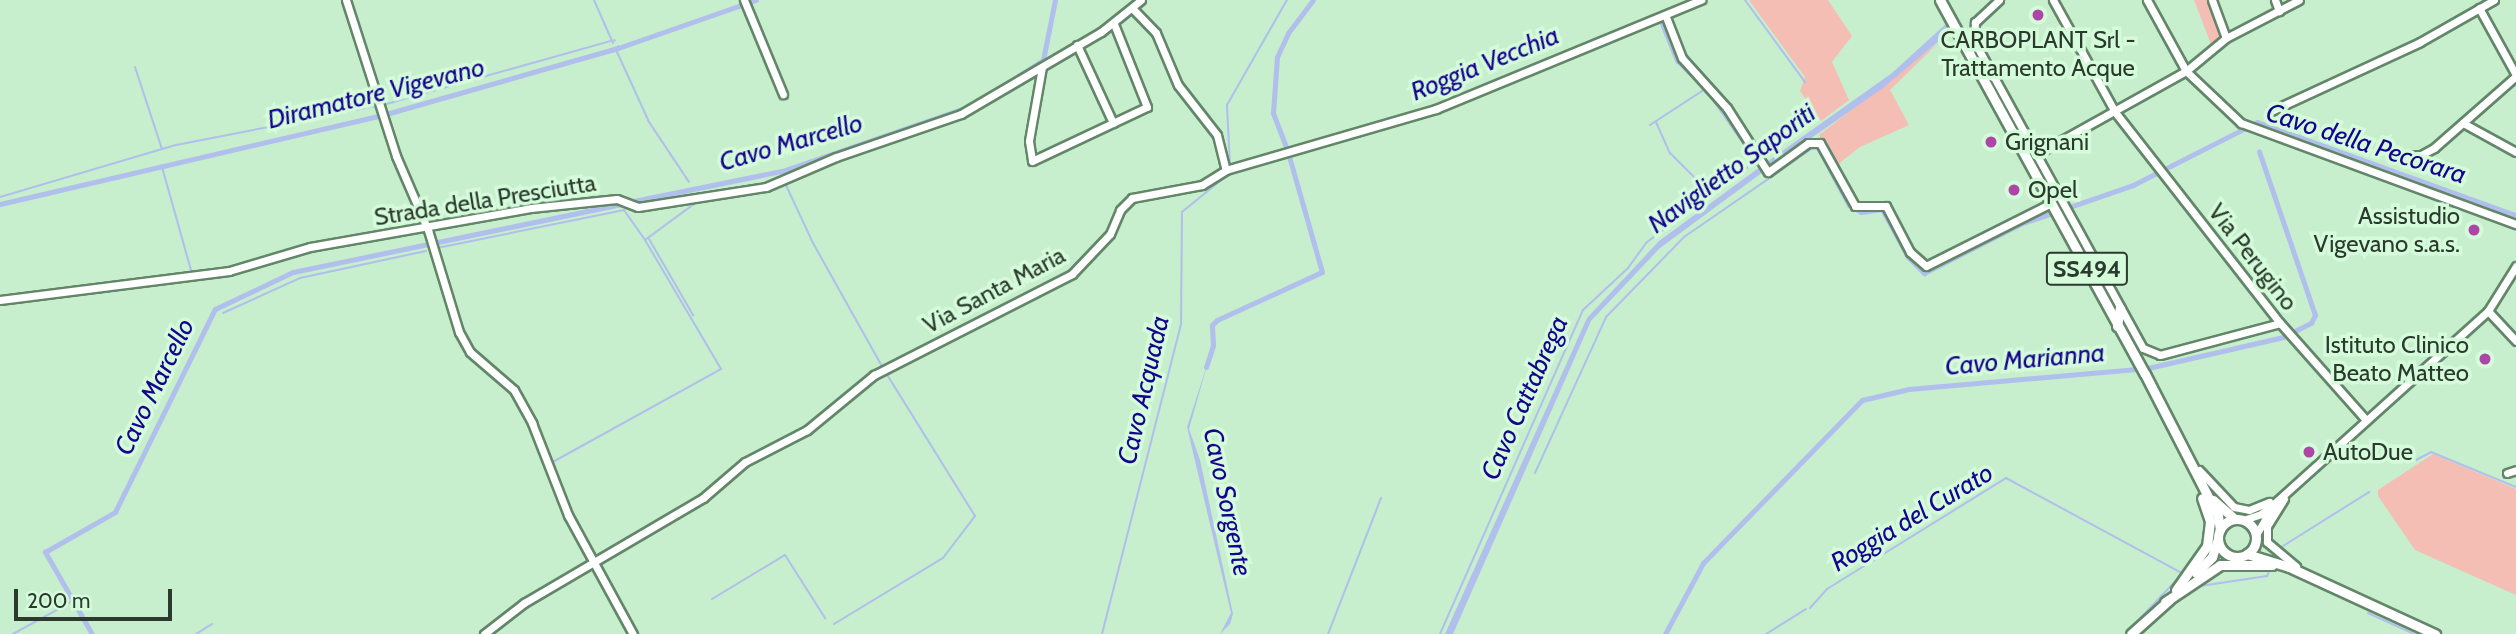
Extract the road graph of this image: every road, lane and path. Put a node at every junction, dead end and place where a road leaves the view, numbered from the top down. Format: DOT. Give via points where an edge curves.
graph roads {
  1 [pos="346,0"];
  2 [pos="1141,0"];
  3 [pos="1701,0"];
  4 [pos="1940,0"];
  5 [pos="1999,0"];
  6 [pos="2053,0"];
  7 [pos="2147,0"];
  8 [pos="2212,0"];
  9 [pos="2275,0"];
  10 [pos="2300,0"];
  11 [pos="2494,0"];
  12 [pos="745,3"];
  13 [pos="2482,4"];
  14 [pos="1133,9"];
  15 [pos="2279,11"];
  16 [pos="1662,18"];
  17 [pos="1114,24"];
  18 [pos="2226,38"];
  19 [pos="1077,45"];
  20 [pos="1042,67"];
  21 [pos="1977,69"];
  22 [pos="2186,71"];
  23 [pos="2516,75"];
  24 [pos="1993,76"];
  25 [pos="783,94"];
  26 [pos="2115,111"];
  27 [pos="2271,111"];
  28 [pos="1113,123"];
  29 [pos="2463,123"];
  30 [pos="2516,152"];
  31 [pos="2035,155"];
  32 [pos="2406,156"];
  33 [pos="1226,170"];
  34 [pos="2058,208"];
  35 [pos="2516,224"];
  36 [pos="428,230"];
  37 [pos="2516,266"];
  38 [pos="0,300"];
  39 [pos="2120,308"];
  40 [pos="2488,311"];
  41 [pos="2280,323"];
  42 [pos="2117,326"];
  43 [pos="2516,341"];
  44 [pos="2366,420"];
  45 [pos="2176,433"];
  46 [pos="2192,465"];
  47 [pos="2516,470"];
  48 [pos="2507,473"];
  49 [pos="2293,486"];
  50 [pos="2278,500"];
  51 [pos="2239,519"];
  52 [pos="2219,534"];
  53 [pos="2256,538"];
  54 [pos="2246,554"];
  55 [pos="2236,557"];
  56 [pos="594,563"];
  57 [pos="2289,568"];
  58 [pos="2191,579"];
  59 [pos="2345,593"];
  60 [pos="2165,603"];
  61 [pos="484,634"];
  62 [pos="633,634"];
  63 [pos="2131,634"];
  64 [pos="2435,634"];
  1 -- 36 [label="street" via="396,156"];
  2 -- 14 [label="street, Strada della Presciutta"];
  3 -- 16 [label="street, Via Santa Maria"];
  4 -- 21 [label="main road, SS494"];
  5 -- 24 [label="street" via="1972,30"];
  6 -- 26 [label="street, Via Perugino"];
  7 -- 22 [label="street"];
  8 -- 18 [label="street"];
  9 -- 15 [label="street"];
  10 -- 15 [label="street"];
  11 -- 13 [label="street"];
  12 -- 25 [label="street"];
  13 -- 23 [label="street"];
  13 -- 27 [label="street" via="2420,42"];
  14 -- 17 [label="street, Strada della Presciutta"];
  14 -- 33 [label="street" via="1156,33 1178,85 1217,135"];
  15 -- 18 [label="street"];
  16 -- 33 [label="street, Via Santa Maria" via="1436,110"];
  16 -- 34 [label="street" via="1682,58 1727,108 1766,169 1808,143 1820,143 1855,206 1886,206 1910,252 1926,266"];
  17 -- 19 [label="street, Strada della Presciutta"];
  17 -- 28 [label="street" via="1148,102 1147,107"];
  18 -- 22 [label="street"];
  19 -- 20 [label="street, Strada della Presciutta"];
  19 -- 28 [label="street"];
  20 -- 28 [label="street" via="1029,141 1032,162"];
  20 -- 36 [label="street, Strada della Presciutta" via="951,118 836,157 766,187 638,207 617,199 530,208"];
  21 -- 24 [label="main road"];
  21 -- 34 [label="main road, SS494"];
  22 -- 26 [label="street"];
  22 -- 35 [label="street" via="2241,123"];
  23 -- 29 [label="street"];
  24 -- 31 [label="street"];
  26 -- 31 [label="street"];
  26 -- 41 [label="street, Via Perugino"];
  29 -- 30 [label="street"];
  29 -- 32 [label="street" via="2434,148"];
  31 -- 34 [label="street"];
  33 -- 56 [label="street, Via Santa Maria" via="1202,185 1132,198 1120,210 1110,234 1072,274 885,369 807,430 745,462 719,487"];
  34 -- 39 [label="street"];
  34 -- 42 [label="main road, SS494"];
  36 -- 38 [label="street, Strada della Presciutta" via="310,247 229,271"];
  36 -- 56 [label="street" via="458,332 470,352 514,390"];
  37 -- 40 [label="street"];
  39 -- 41 [label="street" via="2143,348 2153,355 2271,329"];
  39 -- 42 [label="main road"];
  40 -- 43 [label="street"];
  40 -- 44 [label="street"];
  41 -- 44 [label="street, Via Perugino"];
  42 -- 45 [label="main road, SS494"];
  44 -- 49 [label="street"];
  45 -- 46 [label="main road, SS494"];
  45 -- 49 [label="street" via="2208,484 2234,507 2262,506"];
  45 -- 60 [label="main road" via="2207,508 2211,534 2202,558"];
  46 -- 51 [label="main road, SS494" via="2213,501"];
  46 -- 52 [label="main road, SS494" via="2218,516"];
  47 -- 48 [label="street"];
  49 -- 50 [label="street"];
  49 -- 59 [label="street" via="2270,518 2267,542 2278,555"];
  50 -- 51 [label="street" via="2261,514"];
  50 -- 53 [label="street"];
  51 -- 52 [label="main road"];
  51 -- 53 [label="main road, SS494"];
  52 -- 55 [label="main road, SS494" via="2222,549"];
  52 -- 58 [label="main road" via="2212,557"];
  53 -- 54 [label="main road"];
  53 -- 57 [label="main road, SS494"];
  54 -- 55 [label="main road"];
  54 -- 57 [label="main road, SS494"];
  55 -- 58 [label="main road" via="2215,561"];
  56 -- 61 [label="street, Via Santa Maria" via="499,619"];
  56 -- 62 [label="street"];
  57 -- 59 [label="main road, SS494"];
  58 -- 60 [label="main road"];
  59 -- 60 [label="main road" via="2271,565 2231,564 2211,569"];
  59 -- 64 [label="main road, SS494"];
  60 -- 63 [label="main road"];
}
